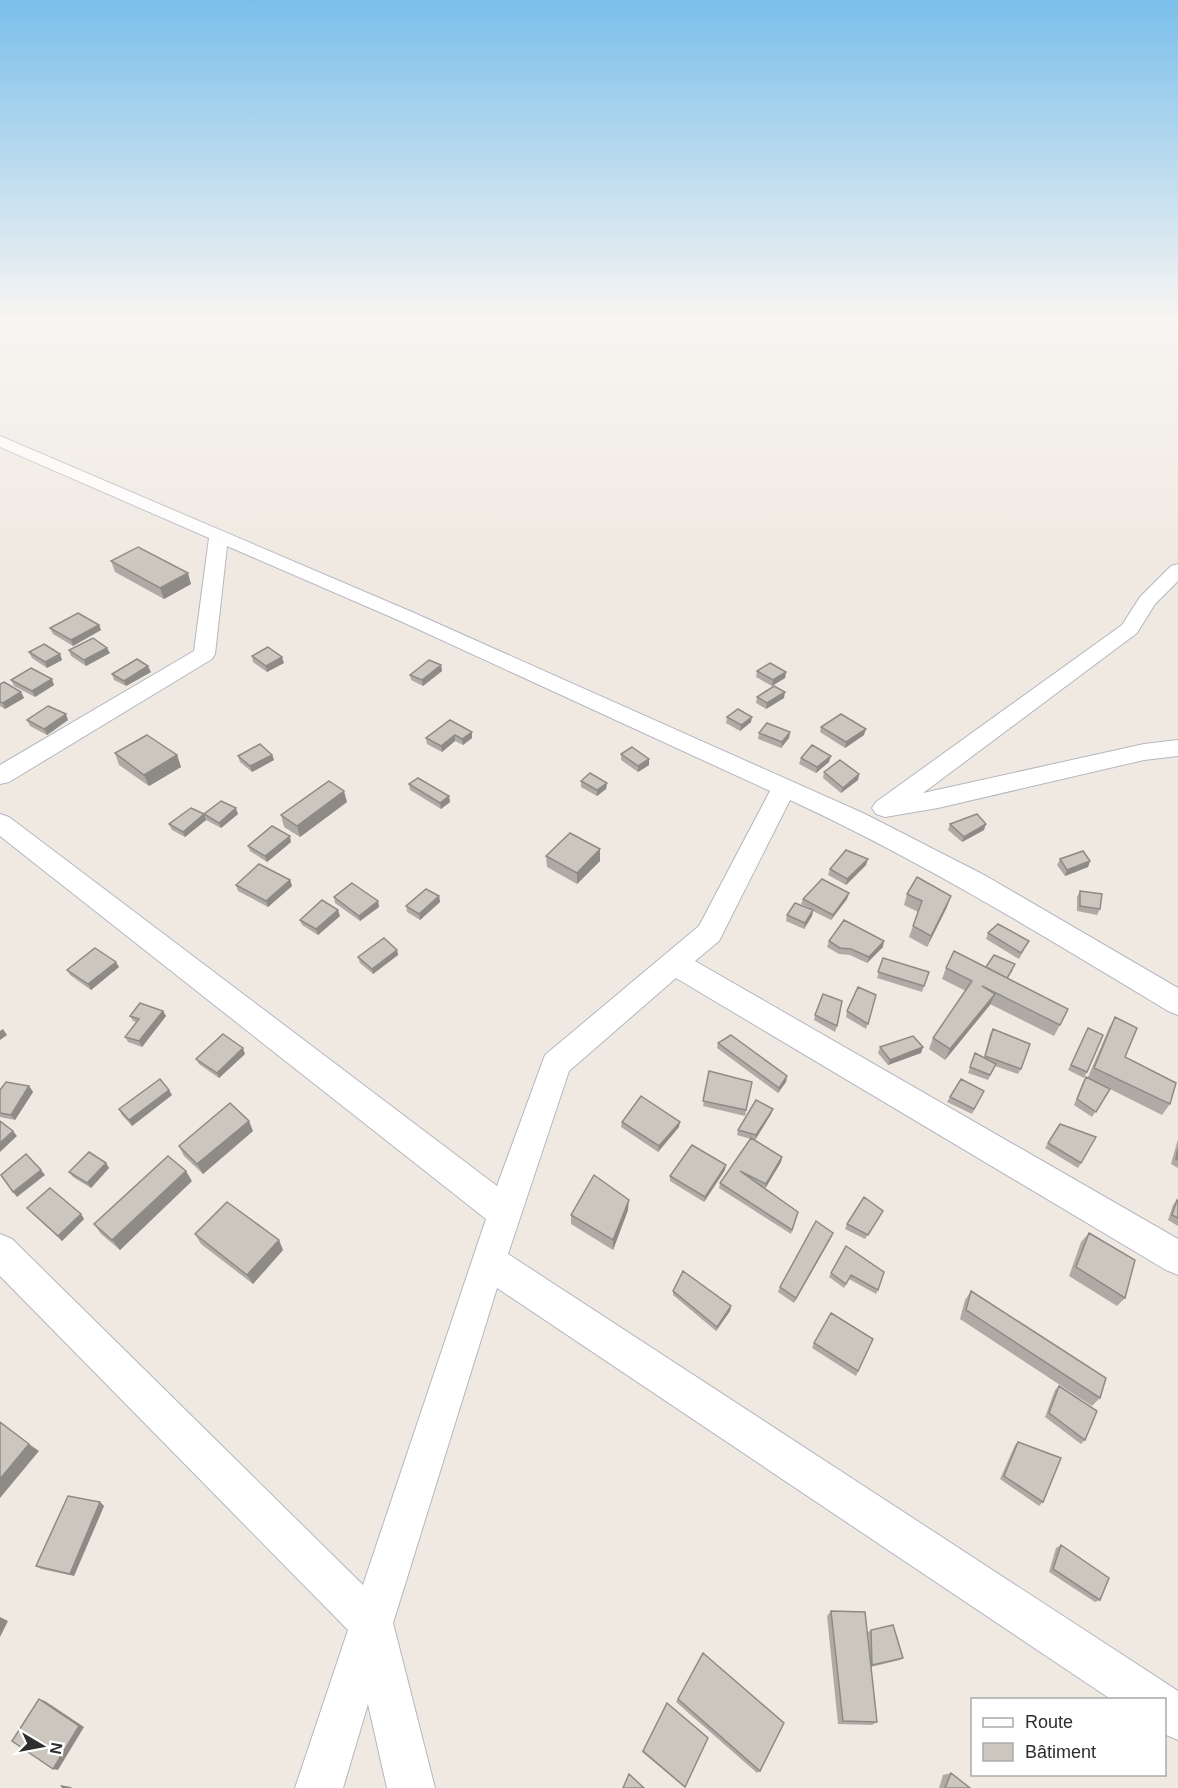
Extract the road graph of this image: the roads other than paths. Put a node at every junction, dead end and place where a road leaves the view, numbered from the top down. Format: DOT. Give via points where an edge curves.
graph roads {
  1 [pos="0,441"];
  2 [pos="219,535"];
  3 [pos="1178,570"];
  4 [pos="1178,748"];
  5 [pos="0,776"];
  6 [pos="784,787"];
  7 [pos="885,808"];
  8 [pos="859,821"];
  9 [pos="0,823"];
  10 [pos="674,963"];
  11 [pos="1178,1003"];
  12 [pos="505,1213"];
  13 [pos="0,1251"];
  14 [pos="1178,1258"];
  15 [pos="488,1261"];
  16 [pos="372,1624"];
  17 [pos="1149,1698"];
  18 [pos="319,1788"];
  19 [pos="411,1788"];
  1 -- 2 [label="street"];
  2 -- 5 [label="street" via="204,654"];
  2 -- 6 [label="street"];
  3 -- 7 [label="street" via="1147,602 1130,629"];
  4 -- 7 [label="street"];
  6 -- 8 [label="street"];
  6 -- 10 [label="street" via="709,933"];
  7 -- 8 [label="street"];
  8 -- 11 [label="street" via="977,883"];
  9 -- 12 [label="street"];
  10 -- 12 [label="street" via="556,1064"];
  10 -- 14 [label="street"];
  12 -- 15 [label="street"];
  13 -- 16 [label="street"];
  15 -- 16 [label="street"];
  15 -- 17 [label="street"];
  16 -- 18 [label="street"];
  16 -- 19 [label="street"];
}
